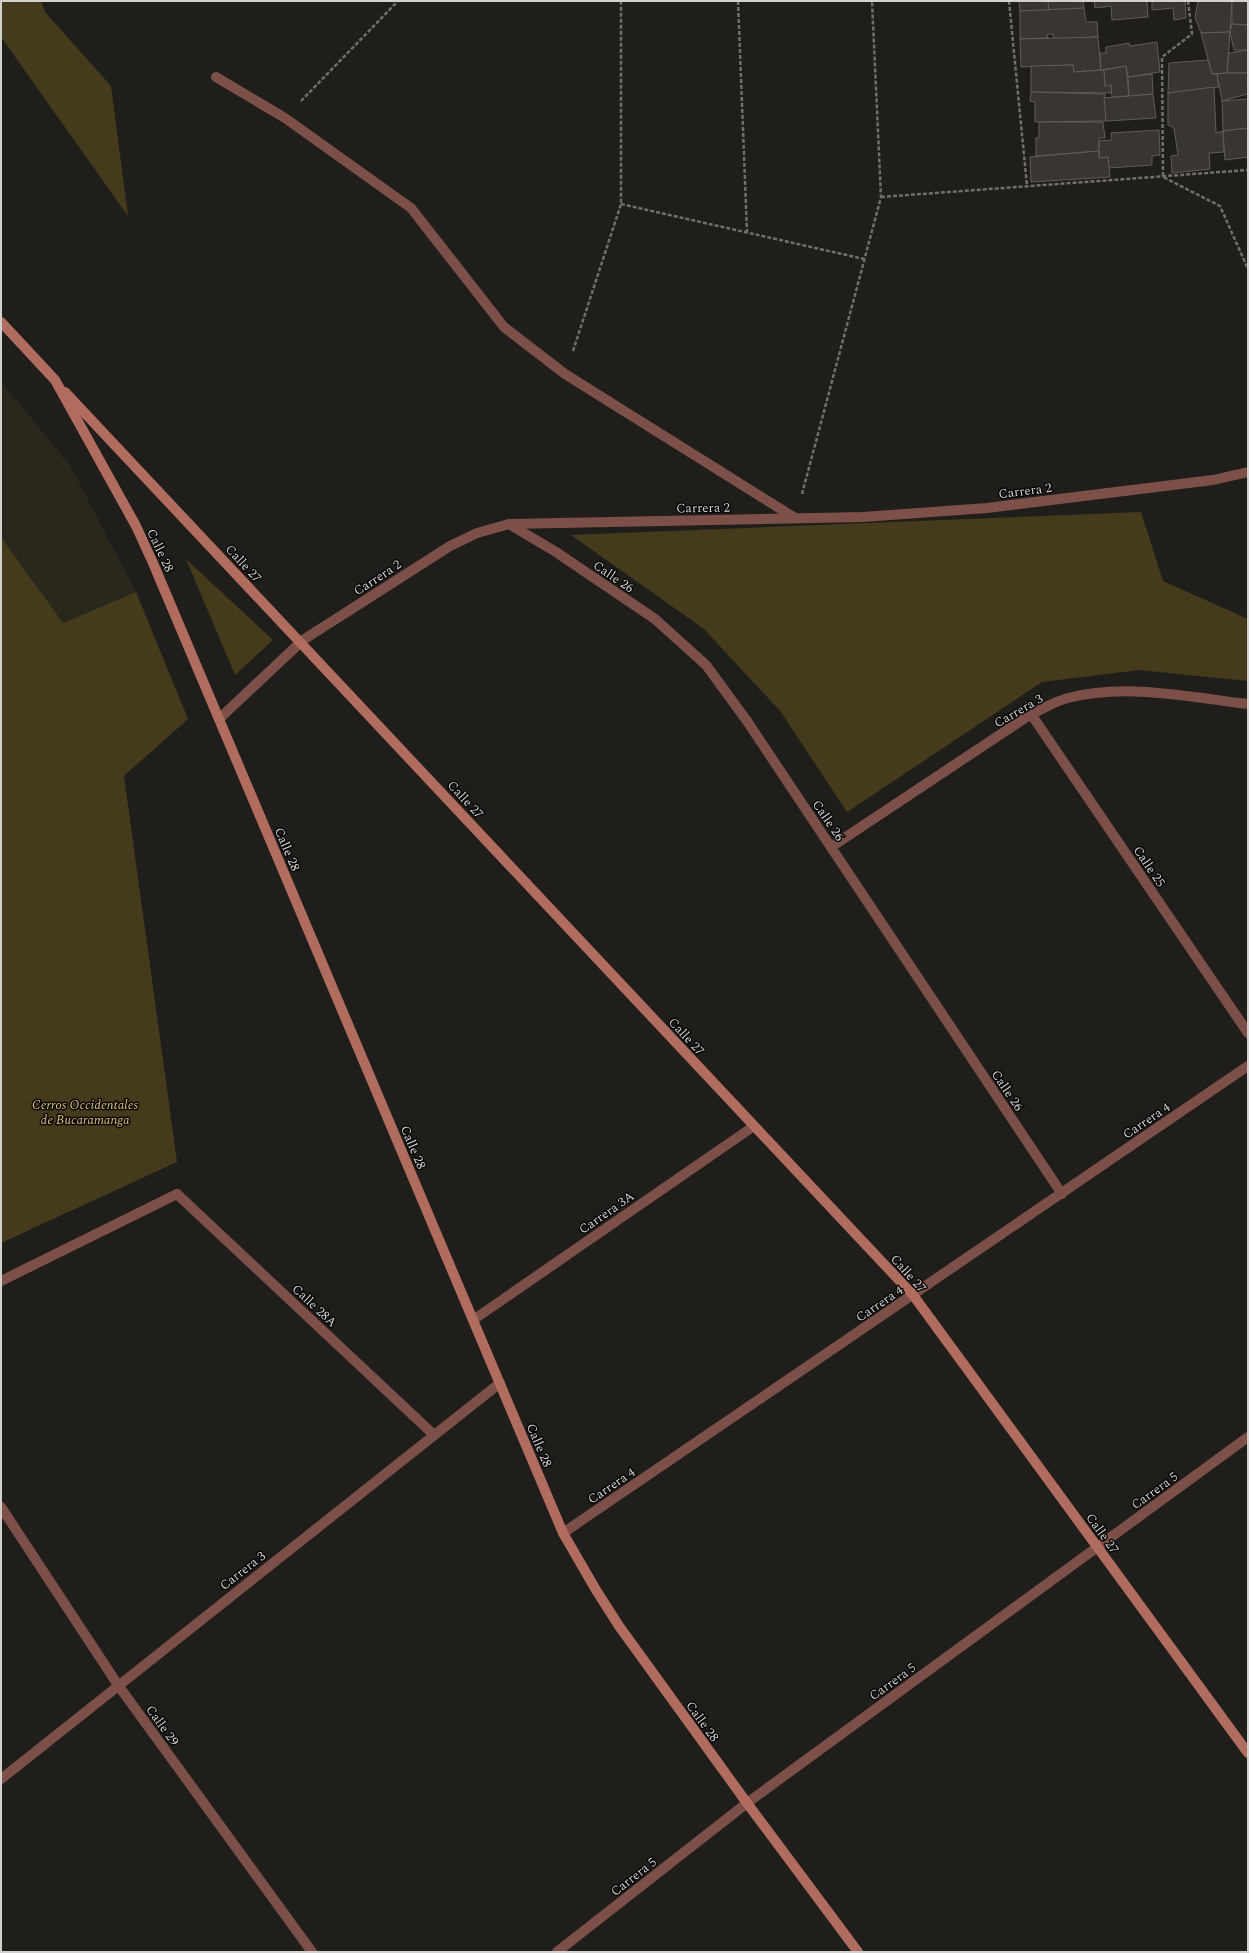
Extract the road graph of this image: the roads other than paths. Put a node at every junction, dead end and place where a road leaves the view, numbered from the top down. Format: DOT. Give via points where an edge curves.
graph roads {
  1 [pos="216,77"];
  2 [pos="1,322"];
  3 [pos="55,380"];
  4 [pos="1248,472"];
  5 [pos="795,518"];
  6 [pos="509,524"];
  7 [pos="301,642"];
  8 [pos="1248,704"];
  9 [pos="1031,714"];
  10 [pos="219,719"];
  11 [pos="831,847"];
  12 [pos="1248,1033"];
  13 [pos="1248,1066"];
  14 [pos="754,1126"];
  15 [pos="1062,1194"];
  16 [pos="1,1280"];
  17 [pos="913,1295"];
  18 [pos="473,1320"];
  19 [pos="500,1382"];
  20 [pos="434,1435"];
  21 [pos="1248,1437"];
  22 [pos="1,1507"];
  23 [pos="563,1533"];
  24 [pos="1097,1547"];
  25 [pos="118,1686"];
  26 [pos="1248,1753"];
  27 [pos="1,1778"];
  28 [pos="747,1803"];
  29 [pos="312,1952"];
  30 [pos="557,1952"];
  31 [pos="858,1952"];
  1 -- 5 [label="street" via="285,118 411,208 504,327 565,374"];
  2 -- 3 [label="street, Calle 28"];
  3 -- 7 [label="street, Calle 27"];
  3 -- 10 [label="street, Calle 28" via="136,526"];
  4 -- 5 [label="street, Carrera 2" via="1213,480 987,508 863,517"];
  5 -- 6 [label="street, Carrera 2"];
  6 -- 7 [label="street, Carrera 2" via="477,533 450,546"];
  6 -- 11 [label="street, Calle 26" via="655,618 706,665 747,721"];
  7 -- 10 [label="street, Carrera 2"];
  7 -- 14 [label="street, Calle 27"];
  8 -- 9 [label="street, Carrera 3" via="1151,693 1110,692 1067,698"];
  9 -- 11 [label="street, Carrera 3"];
  9 -- 12 [label="street, Calle 25"];
  10 -- 18 [label="street, Calle 28"];
  11 -- 15 [label="street, Calle 26"];
  13 -- 15 [label="street, Carrera 4"];
  14 -- 17 [label="street, Calle 27"];
  14 -- 18 [label="street, Carrera 3A"];
  15 -- 17 [label="street, Carrera 4"];
  16 -- 20 [label="street, Calle 28A" via="177,1194"];
  17 -- 23 [label="street, Carrera 4"];
  17 -- 24 [label="street, Calle 27"];
  18 -- 19 [label="street, Calle 28"];
  19 -- 20 [label="street, Carrera 3"];
  19 -- 23 [label="street, Calle 28"];
  20 -- 25 [label="street, Carrera 3"];
  21 -- 24 [label="street, Carrera 5"];
  22 -- 25 [label="street, Calle 29"];
  23 -- 28 [label="street, Calle 28" via="619,1626"];
  24 -- 26 [label="street, Calle 27"];
  24 -- 28 [label="street, Carrera 5"];
  25 -- 27 [label="street, Carrera 3"];
  25 -- 29 [label="street, Calle 29"];
  28 -- 30 [label="street, Carrera 5"];
  28 -- 31 [label="street, Calle 28"];
}
